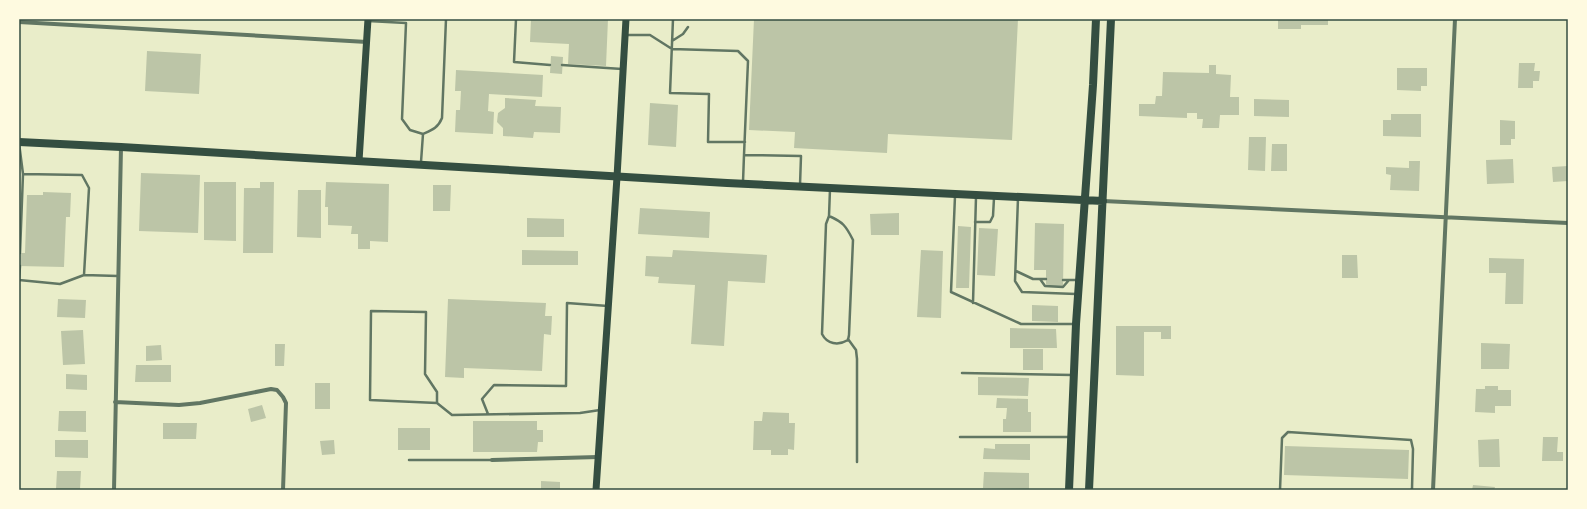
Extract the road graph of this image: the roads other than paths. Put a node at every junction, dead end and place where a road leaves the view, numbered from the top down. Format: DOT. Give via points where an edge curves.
graph roads {
  1 [pos="446,19"];
  2 [pos="516,19"];
  3 [pos="626,19"];
  4 [pos="673,19"];
  5 [pos="1096,19"];
  6 [pos="1111,19"];
  7 [pos="1455,19"];
  8 [pos="368,20"];
  9 [pos="19,22"];
  10 [pos="688,27"];
  11 [pos="626,35"];
  12 [pos="366,42"];
  13 [pos="672,42"];
  14 [pos="672,49"];
  15 [pos="550,65"];
  16 [pos="562,65"];
  17 [pos="623,70"];
  18 [pos="423,134"];
  19 [pos="19,142"];
  20 [pos="745,142"];
  21 [pos="121,147"];
  22 [pos="744,155"];
  23 [pos="359,161"];
  24 [pos="421,165"];
  25 [pos="23,174"];
  26 [pos="617,177"];
  27 [pos="743,184"];
  28 [pos="800,187"];
  29 [pos="830,188"];
  30 [pos="955,194"];
  31 [pos="976,195"];
  32 [pos="994,196"];
  33 [pos="1018,197"];
  34 [pos="1084,200"];
  35 [pos="1102,201"];
  36 [pos="829,216"];
  37 [pos="1446,216"];
  38 [pos="975,222"];
  39 [pos="1568,223"];
  40 [pos="21,229"];
  41 [pos="19,234"];
  42 [pos="20,253"];
  43 [pos="20,266"];
  44 [pos="1016,271"];
  45 [pos="19,274"];
  46 [pos="84,275"];
  47 [pos="118,276"];
  48 [pos="1040,279"];
  49 [pos="1046,279"];
  50 [pos="19,280"];
  51 [pos="1063,280"];
  52 [pos="1069,280"];
  53 [pos="1079,280"];
  54 [pos="1078,294"];
  55 [pos="973,303"];
  56 [pos="608,306"];
  57 [pos="1076,324"];
  58 [pos="848,339"];
  59 [pos="962,372"];
  60 [pos="1073,375"];
  61 [pos="115,402"];
  62 [pos="437,403"];
  63 [pos="600,410"];
  64 [pos="488,414"];
  65 [pos="960,437"];
  66 [pos="1071,437"];
  67 [pos="598,457"];
  68 [pos="409,460"];
  69 [pos="492,460"];
  70 [pos="857,462"];
  71 [pos="114,490"];
  72 [pos="283,490"];
  73 [pos="596,490"];
  74 [pos="1069,490"];
  75 [pos="1089,490"];
  76 [pos="1280,490"];
  77 [pos="1410,490"];
  78 [pos="1433,490"];
  1 -- 18 [label="lane" via="442,118 436,128"];
  2 -- 15 [label="lane" via="514,62"];
  3 -- 11 [label="main road"];
  4 -- 13 [label="lane"];
  5 -- 34 [label="main road"];
  6 -- 35 [label="main road"];
  7 -- 37 [label="street"];
  8 -- 12 [label="main road"];
  8 -- 18 [label="lane" via="406,23 402,119 410,130"];
  9 -- 12 [label="street"];
  10 -- 13 [label="lane"];
  11 -- 14 [label="lane" via="650,35"];
  11 -- 17 [label="main road"];
  12 -- 23 [label="main road"];
  13 -- 14 [label="lane"];
  14 -- 20 [label="lane" via="738,51 748,61"];
  14 -- 20 [label="lane" via="670,93 709,94 708,142"];
  16 -- 17 [label="lane"];
  17 -- 26 [label="main road"];
  18 -- 24 [label="lane"];
  19 -- 21 [label="main road"];
  19 -- 25 [label="lane"];
  20 -- 22 [label="lane"];
  21 -- 23 [label="main road"];
  21 -- 47 [label="street"];
  22 -- 27 [label="lane"];
  22 -- 28 [label="lane" via="801,156"];
  23 -- 24 [label="main road"];
  24 -- 26 [label="main road"];
  25 -- 40 [label="lane"];
  25 -- 46 [label="lane" via="82,175 89,188"];
  26 -- 27 [label="main road"];
  26 -- 56 [label="main road"];
  27 -- 28 [label="main road"];
  28 -- 29 [label="main road"];
  29 -- 30 [label="main road"];
  29 -- 36 [label="lane"];
  30 -- 31 [label="main road"];
  30 -- 55 [label="lane" via="951,292"];
  31 -- 32 [label="main road"];
  31 -- 38 [label="lane"];
  32 -- 33 [label="main road"];
  32 -- 38 [label="lane" via="993,216 990,222"];
  33 -- 34 [label="main road"];
  33 -- 44 [label="lane"];
  34 -- 35 [label="main road"];
  34 -- 53 [label="main road"];
  35 -- 37 [label="street"];
  35 -- 75 [label="main road"];
  36 -- 58 [label="lane" via="847,227 853,240"];
  36 -- 58 [label="lane" via="826,224 822,334 829,342 844,343"];
  37 -- 39 [label="street"];
  37 -- 78 [label="street"];
  38 -- 55 [label="lane"];
  40 -- 41 [label="lane"];
  40 -- 42 [label="lane"];
  43 -- 45 [label="lane"];
  44 -- 48 [label="lane" via="1033,279"];
  44 -- 54 [label="lane" via="1015,281 1022,292"];
  45 -- 50 [label="lane"];
  46 -- 47 [label="lane"];
  46 -- 50 [label="lane" via="60,284"];
  47 -- 61 [label="street"];
  48 -- 49 [label="lane"];
  48 -- 52 [label="lane" via="1045,286 1063,287"];
  51 -- 52 [label="lane"];
  52 -- 53 [label="lane"];
  53 -- 54 [label="main road"];
  54 -- 57 [label="main road"];
  55 -- 57 [label="lane" via="1021,324"];
  56 -- 63 [label="main road"];
  56 -- 64 [label="lane" via="567,303 566,386 494,385 482,399"];
  57 -- 60 [label="main road"];
  58 -- 70 [label="lane" via="856,350 857,359"];
  59 -- 60 [label="lane"];
  60 -- 66 [label="main road"];
  61 -- 71 [label="street"];
  61 -- 72 [label="street" via="200,403 247,393 277,390 286,403"];
  62 -- 62 [label="lane" via="437,392 425,374 426,312 371,311 370,400"];
  62 -- 64 [label="lane" via="452,415"];
  63 -- 64 [label="lane" via="580,413"];
  63 -- 67 [label="main road"];
  65 -- 66 [label="lane"];
  66 -- 74 [label="main road"];
  67 -- 69 [label="street"];
  67 -- 73 [label="main road"];
  68 -- 69 [label="lane"];
  76 -- 77 [label="lane" via="1282,438 1288,432 1411,440 1413,449"];
}
